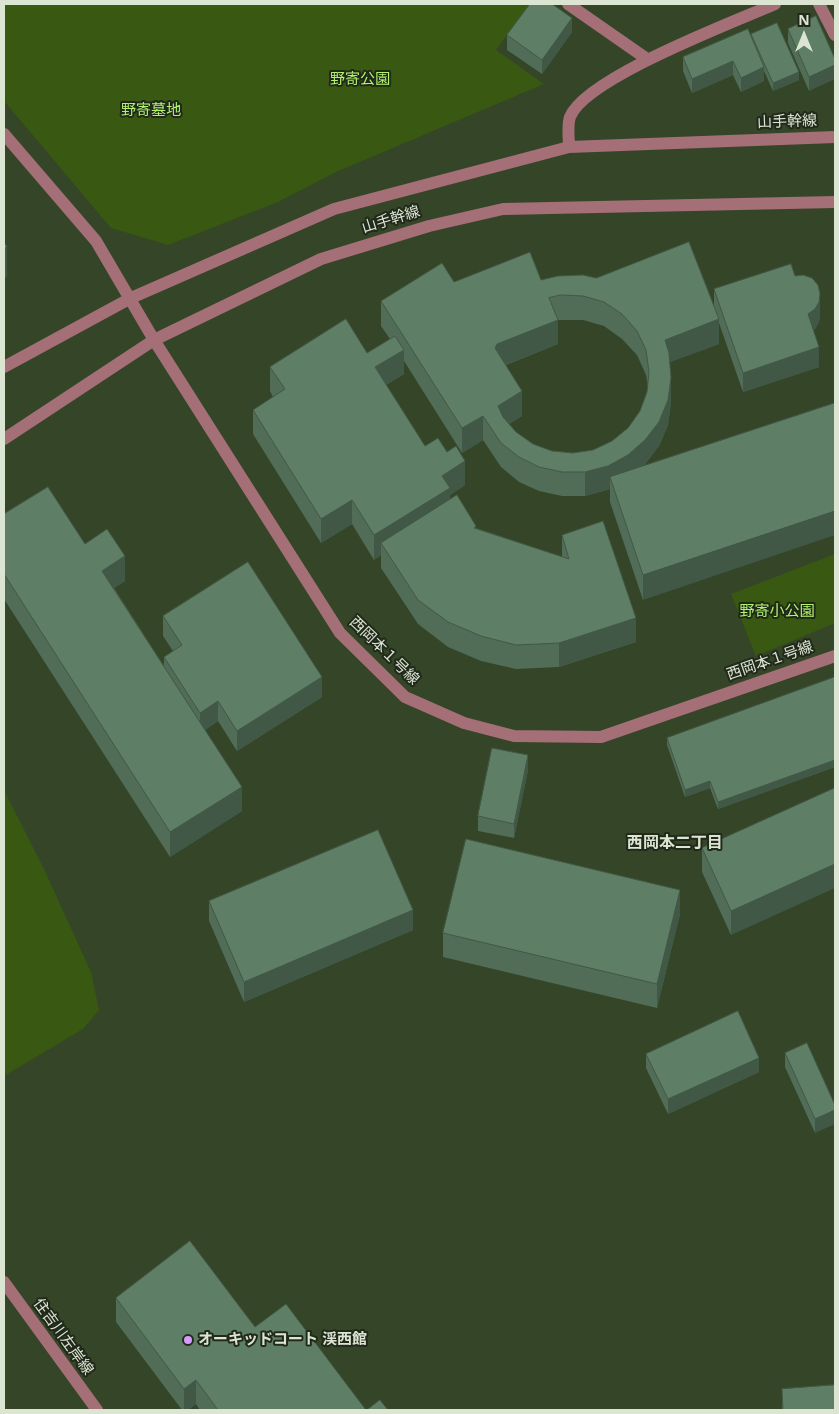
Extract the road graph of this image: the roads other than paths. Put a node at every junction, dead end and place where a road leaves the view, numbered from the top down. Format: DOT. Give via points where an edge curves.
graph roads {
  1 [pos="568,4"];
  2 [pos="775,4"];
  3 [pos="819,4"];
  4 [pos="835,35"];
  5 [pos="647,59"];
  6 [pos="4,134"];
  7 [pos="835,137"];
  8 [pos="569,147"];
  9 [pos="835,202"];
  10 [pos="131,298"];
  11 [pos="154,340"];
  12 [pos="4,367"];
  13 [pos="4,439"];
  14 [pos="835,656"];
  15 [pos="4,1282"];
  16 [pos="97,1410"];
  1 -- 5 [label="street"];
  2 -- 5 [label="street"];
  3 -- 4 [label="street"];
  5 -- 8 [label="street" via="590,92 570,117"];
  6 -- 10 [label="street, 西岡本１号線" via="96,241"];
  7 -- 8 [label="street, 山手幹線"];
  8 -- 10 [label="street, 山手幹線" via="334,208"];
  9 -- 11 [label="street, 山手幹線" via="503,209 429,226 321,259"];
  10 -- 11 [label="street, 西岡本１号線"];
  10 -- 12 [label="street, 山手幹線"];
  11 -- 13 [label="street, 山手幹線"];
  11 -- 14 [label="street, 西岡本１号線" via="340,633 405,697 464,723 514,736 601,736"];
  15 -- 16 [label="street, 住吉川左岸線"];
}
